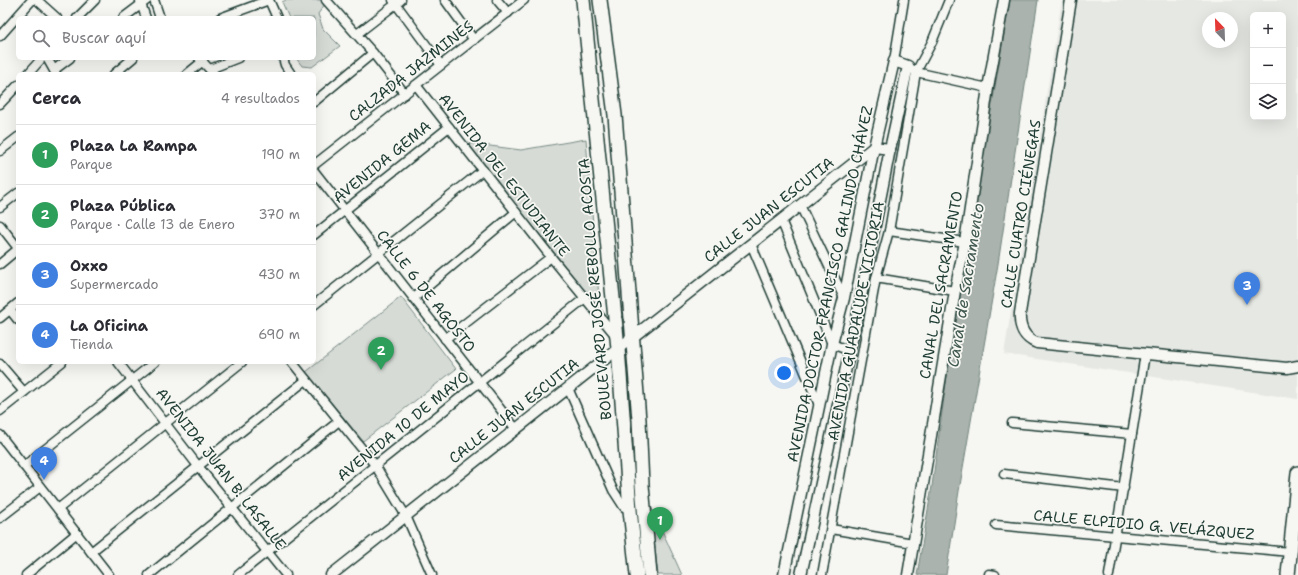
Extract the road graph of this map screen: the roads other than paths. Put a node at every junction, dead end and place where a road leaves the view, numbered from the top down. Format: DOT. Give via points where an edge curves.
graph roads {
  1 [pos="32,0"];
  2 [pos="37,0"];
  3 [pos="95,0"];
  4 [pos="154,0"];
  5 [pos="269,0"];
  6 [pos="445,0"];
  7 [pos="497,0"];
  8 [pos="524,0"];
  9 [pos="583,0"];
  10 [pos="600,0"];
  11 [pos="904,0"];
  12 [pos="949,0"];
  13 [pos="1004,0"];
  14 [pos="1071,0"];
  15 [pos="143,1"];
  16 [pos="329,1"];
  17 [pos="397,1"];
  18 [pos="508,13"];
  19 [pos="18,16"];
  20 [pos="54,16"];
  21 [pos="79,16"];
  22 [pos="125,16"];
  23 [pos="146,16"];
  24 [pos="159,16"];
  25 [pos="225,16"];
  26 [pos="275,16"];
  27 [pos="16,18"];
  28 [pos="357,34"];
  29 [pos="0,36"];
  30 [pos="474,40"];
  31 [pos="373,53"];
  32 [pos="40,60"];
  33 [pos="48,60"];
  34 [pos="68,60"];
  35 [pos="131,60"];
  36 [pos="201,60"];
  37 [pos="234,60"];
  38 [pos="284,60"];
  39 [pos="894,61"];
  40 [pos="441,65"];
  41 [pos="912,69"];
  42 [pos="212,71"];
  43 [pos="30,72"];
  44 [pos="55,72"];
  45 [pos="116,72"];
  46 [pos="189,72"];
  47 [pos="290,72"];
  48 [pos="591,80"];
  49 [pos="416,85"];
  50 [pos="16,87"];
  51 [pos="988,88"];
  52 [pos="405,94"];
  53 [pos="316,100"];
  54 [pos="0,104"];
  55 [pos="616,124"];
  56 [pos="449,127"];
  57 [pos="16,139"];
  58 [pos="874,147"];
  59 [pos="890,149"];
  60 [pos="0,151"];
  61 [pos="316,163"];
  62 [pos="483,170"];
  63 [pos="316,174"];
  64 [pos="16,195"];
  65 [pos="800,205"];
  66 [pos="0,207"];
  67 [pos="344,210"];
  68 [pos="516,212"];
  69 [pos="781,220"];
  70 [pos="0,225"];
  71 [pos="889,231"];
  72 [pos="316,233"];
  73 [pos="965,242"];
  74 [pos="751,244"];
  75 [pos="16,246"];
  76 [pos="16,251"];
  77 [pos="379,254"];
  78 [pos="551,257"];
  79 [pos="0,264"];
  80 [pos="876,278"];
  81 [pos="955,291"];
  82 [pos="414,298"];
  83 [pos="585,298"];
  84 [pos="844,298"];
  85 [pos="316,303"];
  86 [pos="16,305"];
  87 [pos="10,310"];
  88 [pos="0,318"];
  89 [pos="16,318"];
  90 [pos="632,337"];
  91 [pos="445,339"];
  92 [pos="618,343"];
  93 [pos="832,344"];
  94 [pos="850,351"];
  95 [pos="1145,354"];
  96 [pos="0,364"];
  97 [pos="120,364"];
  98 [pos="152,364"];
  99 [pos="240,364"];
  100 [pos="294,364"];
  101 [pos="53,365"];
  102 [pos="1298,366"];
  103 [pos="1287,368"];
  104 [pos="1298,374"];
  105 [pos="132,380"];
  106 [pos="306,380"];
  107 [pos="479,382"];
  108 [pos="568,388"];
  109 [pos="24,392"];
  110 [pos="819,405"];
  111 [pos="0,411"];
  112 [pos="339,421"];
  113 [pos="166,423"];
  114 [pos="1012,423"];
  115 [pos="516,429"];
  116 [pos="1132,434"];
  117 [pos="2,441"];
  118 [pos="375,465"];
  119 [pos="24,466"];
  120 [pos="198,466"];
  121 [pos="1298,473"];
  122 [pos="1004,474"];
  123 [pos="40,486"];
  124 [pos="1124,488"];
  125 [pos="232,508"];
  126 [pos="58,509"];
  127 [pos="630,510"];
  128 [pos="406,516"];
  129 [pos="0,518"];
  130 [pos="996,525"];
  131 [pos="831,530"];
  132 [pos="77,533"];
  133 [pos="1116,536"];
  134 [pos="913,543"];
  135 [pos="268,551"];
  136 [pos="91,552"];
  137 [pos="1290,552"];
  138 [pos="26,575"];
  139 [pos="109,575"];
  140 [pos="149,575"];
  141 [pos="238,575"];
  142 [pos="286,575"];
  143 [pos="331,575"];
  144 [pos="432,575"];
  145 [pos="637,575"];
  146 [pos="650,575"];
  147 [pos="784,575"];
  148 [pos="801,575"];
  149 [pos="822,575"];
  150 [pos="908,575"];
  151 [pos="1109,575"];
  152 [pos="1288,575"];
  1 -- 19 [label="street"];
  2 -- 20 [label="street"];
  3 -- 21 [label="street"];
  4 -- 24 [label="street"];
  5 -- 25 [label="street"];
  5 -- 26 [label="street"];
  6 -- 30 [label="street"];
  7 -- 18 [label="street"];
  8 -- 18 [label="street, CALZADA JAZMINES"];
  9 -- 48 [label="main road, BOULEVARD JOSÉ REBOLLO ACOSTA"];
  10 -- 55 [label="main road"];
  11 -- 39 [label="street, AVENIDA DOCTOR FRANCISCO GALINDO CHÁVEZ"];
  12 -- 41 [label="street, AVENIDA GUADALUPE VICTORIA" via="932,42"];
  13 -- 51 [label="street, CANAL DEL SACRAMENTO"];
  14 -- 95 [label="street, CALLE CUATRO CIÉNEGAS" via="1020,313 1021,327 1026,337 1037,343"];
  15 -- 22 [label="street"];
  15 -- 23 [label="street"];
  16 -- 28 [label="street"];
  17 -- 28 [label="street"];
  17 -- 40 [label="street"];
  18 -- 30 [label="street, CALZADA JAZMINES"];
  27 -- 29 [label="street"];
  28 -- 31 [label="street"];
  30 -- 40 [label="street, CALZADA JAZMINES"];
  31 -- 52 [label="street"];
  31 -- 53 [label="street"];
  32 -- 43 [label="street"];
  33 -- 44 [label="street"];
  34 -- 44 [label="street"];
  35 -- 45 [label="street"];
  36 -- 42 [label="street"];
  36 -- 46 [label="street"];
  37 -- 42 [label="street"];
  38 -- 47 [label="street"];
  39 -- 41 [label="street"];
  39 -- 58 [label="street, AVENIDA DOCTOR FRANCISCO GALINDO CHÁVEZ"];
  40 -- 49 [label="street, CALZADA JAZMINES"];
  41 -- 51 [label="street"];
  41 -- 59 [label="street, AVENIDA DOCTOR FRANCISCO GALINDO CHÁVEZ"];
  41 -- 71 [label="street, AVENIDA GUADALUPE VICTORIA"];
  48 -- 55 [label="main road" via="602,116 606,121"];
  48 -- 92 [label="main road, BOULEVARD JOSÉ REBOLLO ACOSTA"];
  49 -- 52 [label="street, CALZADA JAZMINES"];
  49 -- 56 [label="street, AVENIDA DEL ESTUDIANTE"];
  50 -- 54 [label="street"];
  51 -- 73 [label="street, CANAL DEL SACRAMENTO"];
  52 -- 61 [label="street, CALZADA JAZMINES"];
  55 -- 90 [label="main road"];
  56 -- 62 [label="street, AVENIDA DEL ESTUDIANTE"];
  56 -- 67 [label="street, AVENIDA GEMA"];
  57 -- 60 [label="street"];
  58 -- 59 [label="street"];
  58 -- 65 [label="street, CALLE JUAN ESCUTIA"];
  58 -- 84 [label="street, AVENIDA DOCTOR FRANCISCO GALINDO CHÁVEZ"];
  59 -- 94 [label="street, AVENIDA DOCTOR FRANCISCO GALINDO CHÁVEZ"];
  62 -- 68 [label="street, AVENIDA DEL ESTUDIANTE"];
  62 -- 77 [label="street"];
  63 -- 67 [label="street, CALLE 6 DE AGOSTO"];
  64 -- 66 [label="street"];
  65 -- 69 [label="street, CALLE JUAN ESCUTIA"];
  65 -- 84 [label="street"];
  67 -- 72 [label="street, AVENIDA GEMA"];
  67 -- 77 [label="street, CALLE 6 DE AGOSTO"];
  68 -- 78 [label="street, AVENIDA DEL ESTUDIANTE"];
  68 -- 82 [label="street"];
  69 -- 74 [label="street, CALLE JUAN ESCUTIA"];
  69 -- 93 [label="street"];
  70 -- 75 [label="street"];
  71 -- 73 [label="street"];
  71 -- 80 [label="street, AVENIDA GUADALUPE VICTORIA"];
  73 -- 81 [label="street, CANAL DEL SACRAMENTO"];
  74 -- 90 [label="street, CALLE JUAN ESCUTIA"];
  74 -- 110 [label="street"];
  76 -- 79 [label="street"];
  77 -- 82 [label="street, CALLE 6 DE AGOSTO"];
  77 -- 85 [label="street"];
  78 -- 83 [label="street, AVENIDA DEL ESTUDIANTE"];
  78 -- 91 [label="street"];
  80 -- 81 [label="street"];
  80 -- 131 [label="street, AVENIDA GUADALUPE VICTORIA"];
  81 -- 134 [label="street, CANAL DEL SACRAMENTO"];
  82 -- 91 [label="street, CALLE 6 DE AGOSTO"];
  83 -- 92 [label="street, AVENIDA DEL ESTUDIANTE"];
  83 -- 107 [label="street, AVENIDA 10 DE MAYO"];
  84 -- 93 [label="street, AVENIDA DOCTOR FRANCISCO GALINDO CHÁVEZ"];
  86 -- 87 [label="street"];
  87 -- 88 [label="street"];
  87 -- 89 [label="street"];
  90 -- 92 [label="street, CALLE JUAN ESCUTIA"];
  90 -- 146 [label="main road"];
  91 -- 107 [label="street, CALLE 6 DE AGOSTO"];
  92 -- 108 [label="street, CALLE JUAN ESCUTIA"];
  92 -- 127 [label="main road, BOULEVARD JOSÉ REBOLLO ACOSTA"];
  93 -- 94 [label="street"];
  93 -- 110 [label="street, AVENIDA DOCTOR FRANCISCO GALINDO CHÁVEZ"];
  94 -- 148 [label="street, AVENIDA DOCTOR FRANCISCO GALINDO CHÁVEZ"];
  95 -- 103 [label="street, CALLE CUATRO CIÉNEGAS"];
  95 -- 116 [label="street"];
  96 -- 109 [label="street"];
  97 -- 105 [label="street, AVENIDA JUAN B. LASALLE"];
  98 -- 105 [label="street"];
  99 -- 113 [label="street"];
  100 -- 106 [label="street"];
  101 -- 109 [label="street"];
  102 -- 103 [label="street, CALLE CUATRO CIÉNEGAS"];
  103 -- 104 [label="street, CALLE CUATRO CIÉNEGAS"];
  105 -- 113 [label="street, AVENIDA JUAN B. LASALLE"];
  105 -- 119 [label="street"];
  106 -- 112 [label="street"];
  106 -- 120 [label="street"];
  107 -- 115 [label="street, CALLE 6 DE AGOSTO"];
  107 -- 118 [label="street, AVENIDA 10 DE MAYO"];
  108 -- 115 [label="street, CALLE JUAN ESCUTIA"];
  108 -- 127 [label="street" via="613,490 624,507"];
  109 -- 111 [label="street"];
  110 -- 147 [label="street, AVENIDA DOCTOR FRANCISCO GALINDO CHÁVEZ"];
  112 -- 118 [label="street"];
  112 -- 125 [label="street"];
  113 -- 120 [label="street, AVENIDA JUAN B. LASALLE"];
  113 -- 126 [label="street"];
  114 -- 116 [label="street"];
  115 -- 128 [label="street, CALLE JUAN ESCUTIA"];
  116 -- 124 [label="street"];
  117 -- 119 [label="street"];
  118 -- 128 [label="street"];
  118 -- 135 [label="street, AVENIDA 10 DE MAYO"];
  119 -- 123 [label="street"];
  120 -- 125 [label="street, AVENIDA JUAN B. LASALLE"];
  120 -- 136 [label="street"];
  121 -- 137 [label="main road"];
  122 -- 124 [label="street"];
  123 -- 126 [label="street"];
  123 -- 129 [label="street"];
  124 -- 133 [label="street"];
  125 -- 135 [label="street, AVENIDA JUAN B. LASALLE"];
  125 -- 140 [label="street"];
  126 -- 132 [label="street"];
  127 -- 145 [label="main road, BOULEVARD JOSÉ REBOLLO ACOSTA"];
  128 -- 143 [label="street, CALLE JUAN ESCUTIA"];
  128 -- 144 [label="street"];
  130 -- 133 [label="street, CALLE ELPIDIO G. VELÁZQUEZ"];
  131 -- 134 [label="street"];
  131 -- 149 [label="street, AVENIDA GUADALUPE VICTORIA"];
  132 -- 136 [label="street"];
  132 -- 138 [label="street"];
  133 -- 137 [label="street, CALLE ELPIDIO G. VELÁZQUEZ"];
  133 -- 151 [label="street"];
  134 -- 150 [label="street, CANAL DEL SACRAMENTO"];
  135 -- 141 [label="street, AVENIDA 10 DE MAYO"];
  135 -- 142 [label="street, AVENIDA JUAN B. LASALLE"];
  136 -- 139 [label="street"];
  137 -- 152 [label="main road"];
}
